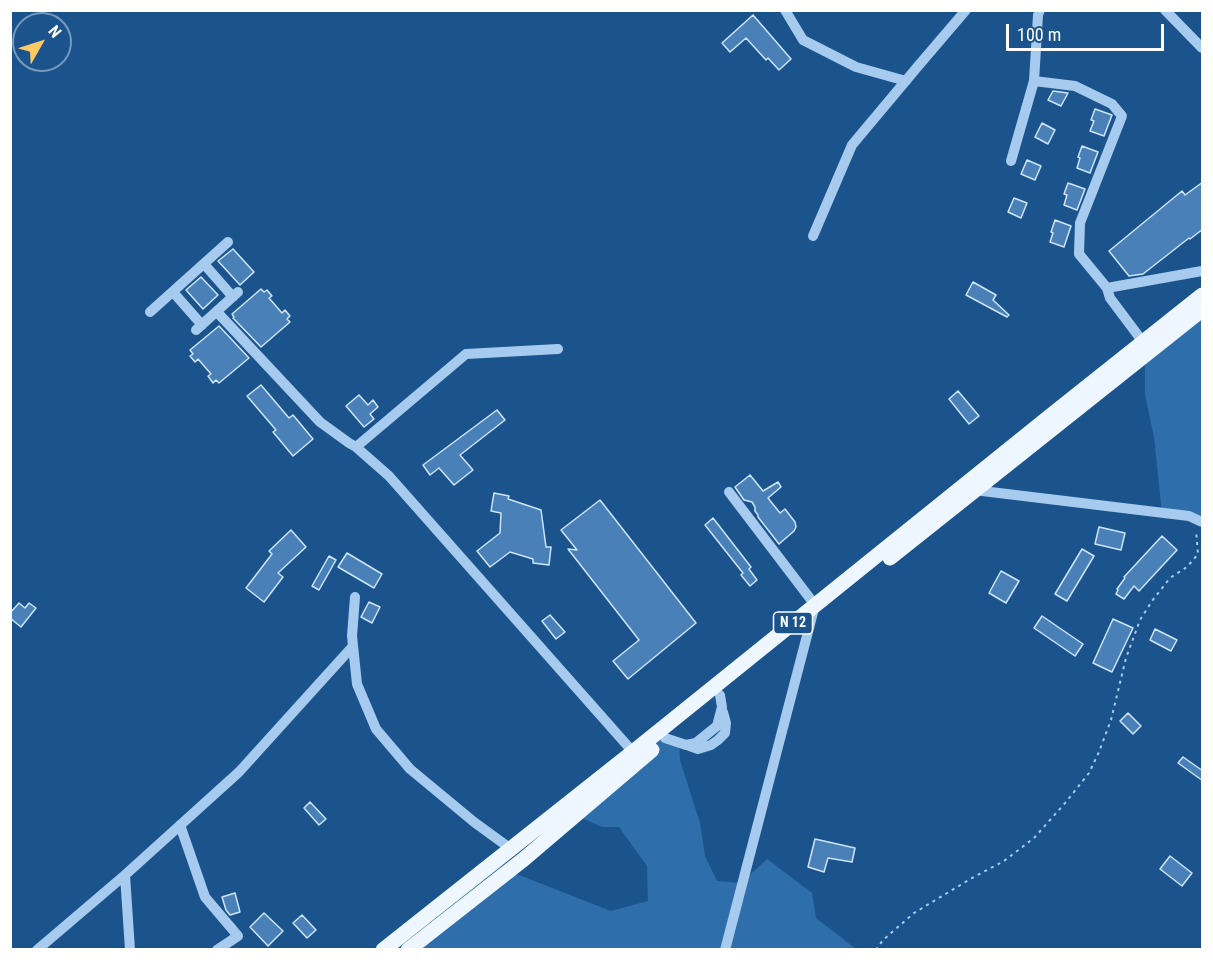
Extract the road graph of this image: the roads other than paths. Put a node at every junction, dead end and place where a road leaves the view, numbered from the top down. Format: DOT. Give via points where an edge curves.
graph roads {
  1 [pos="785,10"];
  2 [pos="966,10"];
  3 [pos="1040,10"];
  4 [pos="1165,10"];
  5 [pos="1203,48"];
  6 [pos="906,81"];
  7 [pos="1034,81"];
  8 [pos="1011,161"];
  9 [pos="813,236"];
  10 [pos="228,242"];
  11 [pos="204,264"];
  12 [pos="1203,271"];
  13 [pos="1107,288"];
  14 [pos="172,292"];
  15 [pos="1203,295"];
  16 [pos="1203,310"];
  17 [pos="150,312"];
  18 [pos="217,312"];
  19 [pos="1143,342"];
  20 [pos="558,349"];
  21 [pos="356,447"];
  22 [pos="969,489"];
  23 [pos="729,492"];
  24 [pos="1203,522"];
  25 [pos="355,597"];
  26 [pos="816,605"];
  27 [pos="812,620"];
  28 [pos="353,646"];
  29 [pos="721,701"];
  30 [pos="665,738"];
  31 [pos="633,752"];
  32 [pos="180,825"];
  33 [pos="511,849"];
  34 [pos="125,875"];
  35 [pos="36,950"];
  36 [pos="130,950"];
  37 [pos="217,950"];
  38 [pos="383,950"];
  39 [pos="408,950"];
  40 [pos="725,950"];
  1 -- 6 [label="street" via="802,40 856,67"];
  2 -- 6 [label="street"];
  3 -- 7 [label="street"];
  4 -- 5 [label="street"];
  6 -- 9 [label="street" via="852,145"];
  7 -- 8 [label="street"];
  7 -- 13 [label="street" via="1075,86 1112,104 1122,116 1080,223 1079,254"];
  10 -- 11 [label="street"];
  11 -- 14 [label="street"];
  11 -- 18 [label="street" via="236,295"];
  12 -- 13 [label="street"];
  13 -- 19 [label="street" via="1110,298"];
  14 -- 17 [label="street"];
  14 -- 18 [label="street" via="199,327"];
  15 -- 19 [label="main road, N 12"];
  16 -- 22 [label="main road, N 12"];
  18 -- 21 [label="street" via="320,422"];
  19 -- 22 [label="main road, N 12"];
  20 -- 21 [label="street" via="466,354"];
  21 -- 31 [label="street" via="389,476"];
  22 -- 24 [label="street" via="1189,516"];
  22 -- 26 [label="main road, N 12"];
  22 -- 27 [label="main road, N 12"];
  23 -- 26 [label="street"];
  25 -- 28 [label="street"];
  26 -- 27 [label="street"];
  26 -- 31 [label="main road, N 12"];
  27 -- 29 [label="main road, N 12" via="737,680"];
  27 -- 40 [label="street"];
  28 -- 32 [label="street" via="239,772"];
  28 -- 33 [label="street" via="357,684 376,729 410,769"];
  29 -- 30 [label="main road, N 12"];
  29 -- 30 [label="street" via="717,726 696,743 686,745"];
  30 -- 39 [label="main road, N 12" via="524,859"];
  31 -- 33 [label="main road, N 12"];
  32 -- 34 [label="street"];
  32 -- 37 [label="street" via="205,897 238,936"];
  33 -- 38 [label="main road, N 12"];
  34 -- 35 [label="street"];
  34 -- 36 [label="street"];
}
